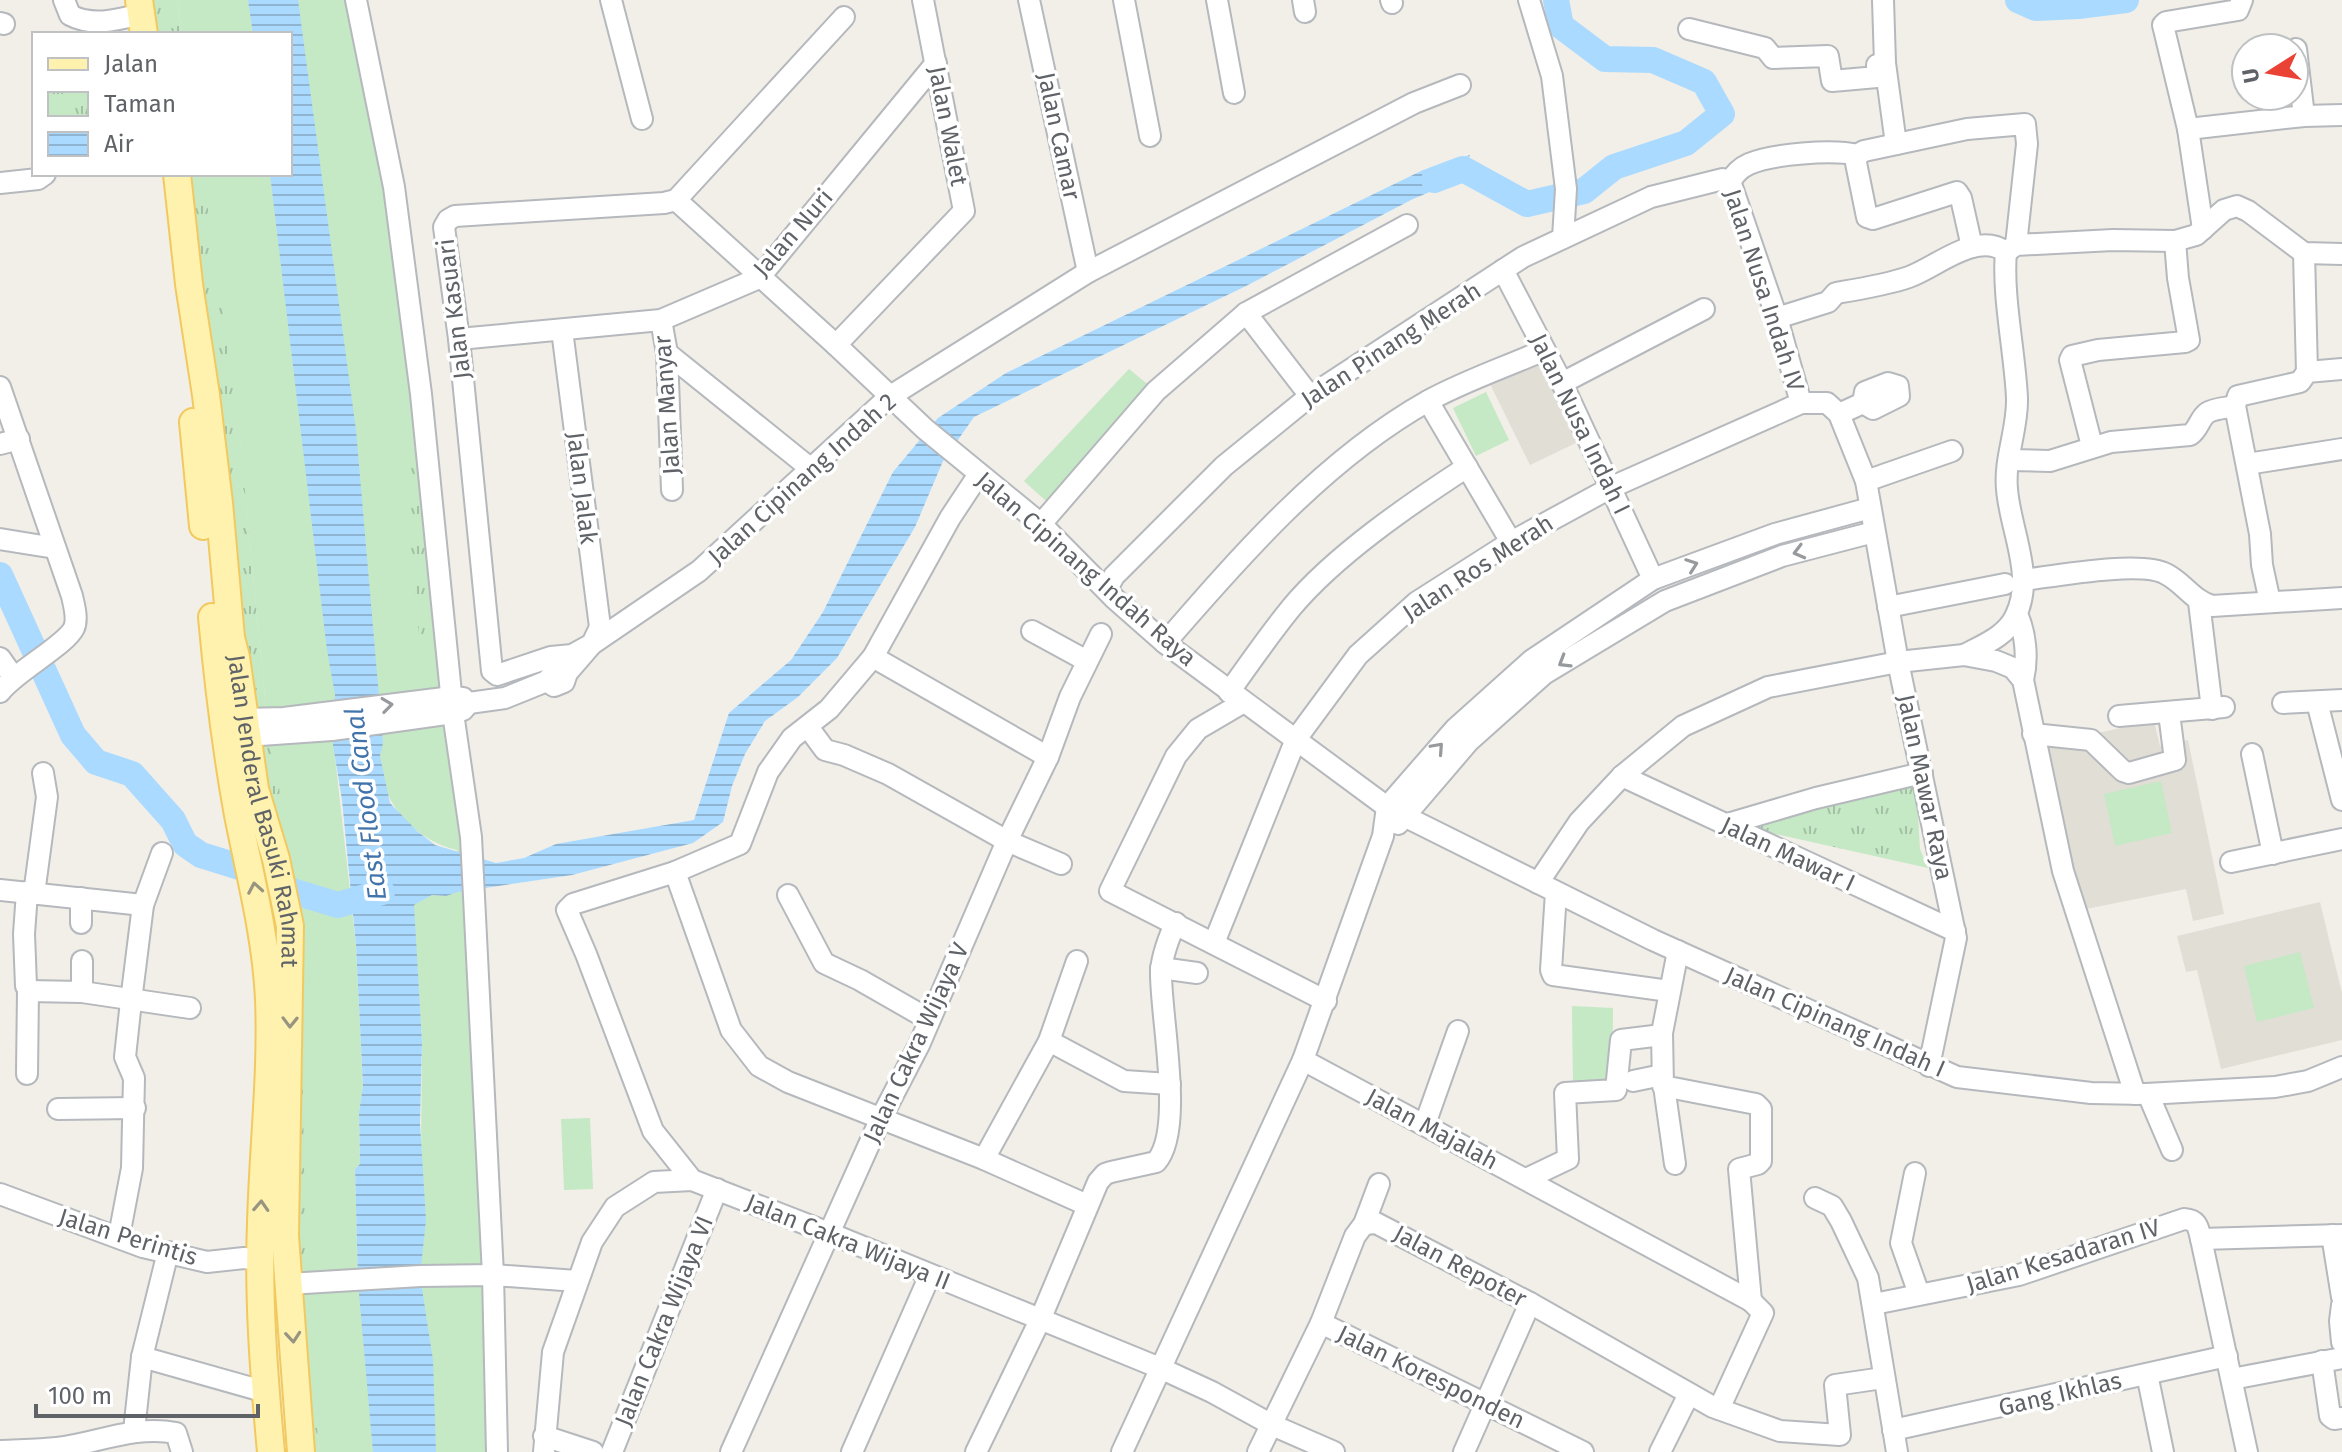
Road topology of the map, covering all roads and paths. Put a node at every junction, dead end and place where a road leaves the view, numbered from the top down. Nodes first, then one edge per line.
1 (64, 0) edge
2 (356, 0) edge
3 (611, 0) edge
4 (923, 0) edge
5 (1029, 0) edge
6 (1124, 0) edge
7 (1217, 0) edge
8 (1529, 0) edge
9 (1883, 0) edge
10 (2242, 0) edge
11 (146, 16) edge
12 (844, 17) dead end
13 (1689, 29) dead end
14 (936, 63) junction
15 (1885, 63) junction
16 (1460, 85) dead end
17 (1234, 93) dead end
18 (2304, 112) edge
19 (2342, 115) edge
20 (2304, 116) junction
21 (642, 119) dead end
22 (2188, 129) junction
23 (1150, 136) dead end
24 (1896, 144) junction
25 (1857, 155) junction
26 (42, 176) edge
27 (163, 176) edge
28 (177, 176) edge
29 (1728, 180) junction
30 (0, 183) edge
31 (676, 200) junction
32 (1407, 225) dead end
33 (2203, 229) junction
34 (1563, 238) junction
35 (2175, 241) junction
36 (1972, 247) junction
37 (2011, 248) junction
38 (2304, 253) junction
39 (2342, 254) edge
40 (1503, 270) junction
41 (1088, 272) junction
42 (759, 278) junction
43 (1704, 309) dead end
44 (1246, 313) junction
45 (1777, 318) junction
46 (661, 320) junction
47 (562, 330) junction
48 (459, 339) junction
49 (836, 345) junction
50 (1544, 350) junction
51 (667, 353) junction
52 (2342, 369) edge
53 (2307, 372) junction
54 (1562, 383) junction
55 (0, 387) edge
56 (1310, 396) junction
57 (889, 397) junction
58 (1428, 401) junction
59 (2238, 401) junction
60 (1801, 403) junction
61 (1863, 403) dead end
62 (1839, 414) junction
63 (10, 441) edge
64 (2092, 446) junction
65 (2342, 449) edge
66 (1952, 451) dead end
67 (2009, 460) junction
68 (2247, 464) junction
69 (1467, 467) junction
70 (810, 468) junction
71 (979, 474) junction
72 (1866, 481) junction
73 (1612, 487) junction
74 (672, 490) dead end
75 (1870, 508) junction
76 (1041, 524) junction
77 (1874, 532) junction
78 (0, 539) edge
79 (1511, 542) junction
80 (55, 548) junction
81 (1653, 579) junction
82 (2015, 582) junction
83 (1107, 589) junction
84 (2342, 598) edge
85 (2199, 602) junction
86 (2270, 602) junction
87 (1888, 607) junction
88 (2017, 614) junction
89 (1032, 631) dead end
90 (1101, 634) dead end
91 (1165, 643) junction
92 (592, 644) junction
93 (1964, 655) junction
94 (873, 657) junction
95 (0, 658) edge
96 (1087, 661) junction
97 (1898, 662) junction
98 (2023, 680) junction
99 (11, 681) edge
100 (1237, 697) junction
101 (2342, 700) edge
102 (2317, 702) junction
103 (2283, 703) dead end
104 (449, 705) junction
105 (2169, 713) junction
106 (2119, 716) dead end
107 (245, 727) junction
108 (808, 727) junction
109 (2033, 734) junction
110 (1296, 739) junction
111 (2252, 754) dead end
112 (1048, 757) junction
113 (43, 773) dead end
114 (1922, 773) junction
115 (1622, 776) junction
116 (2342, 800) edge
117 (1387, 807) junction
118 (1406, 817) junction
119 (251, 818) junction
120 (1724, 825) junction
121 (1383, 836) junction
122 (2342, 839) edge
123 (1007, 841) junction
124 (162, 853) dead end
125 (2273, 854) junction
126 (2231, 862) dead end
127 (1061, 864) dead end
128 (675, 872) junction
129 (1547, 888) junction
130 (0, 890) edge
131 (30, 893) junction
132 (788, 895) dead end
133 (81, 898) junction
134 (143, 905) junction
135 (81, 923) dead end
136 (1176, 923) junction
137 (1955, 931) junction
138 (1214, 943) junction
139 (1678, 951) junction
140 (82, 961) dead end
141 (1077, 961) dead end
142 (1161, 968) junction
143 (1197, 973) dead end
144 (26, 986) dead end
145 (1669, 991) junction
146 (82, 992) junction
147 (131, 1001) junction
148 (1326, 1001) junction
149 (190, 1008) dead end
150 (928, 1019) junction
151 (1458, 1031) dead end
152 (1662, 1035) junction
153 (1049, 1041) junction
154 (1303, 1060) junction
155 (1929, 1066) junction
156 (2342, 1067) edge
157 (27, 1074) dead end
158 (1663, 1080) junction
159 (1633, 1081) dead end
160 (1170, 1084) junction
161 (2142, 1094) junction
162 (135, 1108) junction
163 (58, 1109) dead end
164 (880, 1120) junction
165 (1425, 1124) junction
166 (2172, 1150) dead end
167 (984, 1159) junction
168 (1675, 1164) dead end
169 (1915, 1173) dead end
170 (1526, 1179) junction
171 (692, 1180) junction
172 (1379, 1184) dead end
173 (717, 1189) junction
174 (0, 1194) edge
175 (1815, 1198) dead end
176 (1087, 1205) junction
177 (2195, 1221) junction
178 (1364, 1224) junction
179 (829, 1233) junction
180 (2337, 1235) edge
181 (119, 1236) junction
182 (168, 1252) junction
183 (260, 1260) junction
184 (483, 1275) junction
185 (930, 1275) junction
186 (577, 1281) junction
187 (288, 1284) junction
188 (1919, 1294) junction
189 (2342, 1297) edge
190 (1751, 1301) junction
191 (1530, 1303) junction
192 (1874, 1304) junction
193 (2342, 1305) edge
194 (1040, 1320) junction
195 (1321, 1323) junction
196 (2342, 1342) edge
197 (2227, 1356) junction
198 (142, 1357) junction
199 (2332, 1359) edge
200 (1160, 1368) junction
201 (2147, 1374) junction
202 (1883, 1378) junction
203 (2232, 1379) junction
204 (266, 1392) junction
205 (1689, 1394) junction
206 (1484, 1405) junction
207 (1719, 1409) junction
208 (2342, 1418) edge
209 (1272, 1425) junction
210 (1893, 1430) junction
211 (134, 1431) junction
212 (544, 1444) edge
213 (92, 1447) edge
214 (0, 1451) edge
215 (182, 1452) edge
216 (271, 1452) edge
217 (301, 1452) edge
218 (497, 1452) edge
219 (593, 1452) edge
220 (612, 1452) edge
221 (731, 1452) edge
222 (852, 1452) edge
223 (976, 1452) edge
224 (1122, 1452) edge
225 (1258, 1452) edge
226 (1334, 1452) edge
227 (1464, 1452) edge
228 (1583, 1452) edge
229 (1660, 1452) edge
230 (1897, 1452) edge
231 (2163, 1452) edge
232 (2247, 1452) edge

1 - 11 street
2 - 104 street
3 - 21 street
4 - 14 street, Jalan Walet
5 - 41 street, Jalan Camar
6 - 23 street
7 - 17 street
8 - 34 street
9 - 15 street
10 - 22 street
12 - 31 street
13 - 15 street
14 - 42 street, Jalan Nuri
14 - 49 street, Jalan Walet
15 - 24 street
16 - 41 street, Jalan Cipinang Indah 2
18 - 20 street
19 - 20 street
20 - 22 street
22 - 33 street
24 - 25 street
24 - 37 street
25 - 29 street
25 - 36 street
26 - 30 street
27 - 119 main road, Jalan Jenderal Basuki Rahmat
28 - 107 main road, Jalan Jenderal Basuki Rahmat
29 - 34 street, Jalan Pinang Merah
29 - 45 street, Jalan Nusa Indah IV
31 - 42 street, Jalan Cipinang Indah Raya
31 - 48 street, Jalan Kasuari
32 - 44 street
33 - 35 street
33 - 38 street
34 - 40 street, Jalan Pinang Merah
35 - 37 street
35 - 64 street
36 - 37 street
36 - 45 street
37 - 67 street
38 - 39 street
38 - 53 street
40 - 50 street, Jalan Nusa Indah I
40 - 56 street, Jalan Pinang Merah
41 - 57 street, Jalan Cipinang Indah 2
42 - 46 street, Jalan Nuri
42 - 49 street, Jalan Cipinang Indah Raya
43 - 54 street
44 - 56 street
44 - 76 street
45 - 60 street, Jalan Nusa Indah IV
46 - 47 street, Jalan Nuri
46 - 51 street, Jalan Manyar
47 - 48 street, Jalan Nuri
47 - 92 street, Jalan Jalak
48 - 92 street, Jalan Kasuari
49 - 57 street, Jalan Cipinang Indah Raya
50 - 54 street, Jalan Nusa Indah I
50 - 58 street
51 - 70 street
51 - 74 street, Jalan Manyar
52 - 53 street
53 - 59 street
54 - 73 street, Jalan Nusa Indah I
55 - 63 street
56 - 83 street, Jalan Pinang Merah
57 - 70 street, Jalan Cipinang Indah 2
57 - 71 street, Jalan Cipinang Indah Raya
58 - 69 street
58 - 91 street
59 - 64 street
59 - 68 street
60 - 62 street, Jalan Nusa Indah IV
60 - 73 street, Jalan Ros Merah
61 - 62 street
62 - 72 street
63 - 80 street
64 - 67 street
65 - 68 street
66 - 72 street
67 - 82 street
68 - 86 street
69 - 79 street
69 - 100 street
70 - 92 street, Jalan Cipinang Indah 2
71 - 76 street, Jalan Cipinang Indah Raya
71 - 94 street
72 - 75 street
73 - 79 street, Jalan Ros Merah
73 - 81 street, Jalan Nusa Indah I
75 - 77 street, Jalan Mawar Raya
81 -> 75 street
76 - 83 street, Jalan Cipinang Indah Raya
77 - 87 street, Jalan Mawar Raya
77 -> 118 street
78 - 80 street
79 - 110 street, Jalan Ros Merah
80 - 99 street
117 -> 81 street
82 - 85 street
82 - 87 street
82 - 88 street
83 - 91 street, Jalan Cipinang Indah Raya
84 - 86 street
85 - 86 street
85 - 105 street
87 - 97 street, Jalan Mawar Raya
88 - 93 street
88 - 98 street
89 - 96 street
90 - 96 street, Jalan Cakra Wijaya V
91 - 100 street, Jalan Cipinang Indah Raya
92 - 104 street, Jalan Cipinang Indah 2
93 - 97 street
93 - 98 street
94 - 108 street
94 - 112 street
95 - 99 street
96 - 112 street, Jalan Cakra Wijaya V
97 - 114 street, Jalan Mawar Raya
97 - 115 street
98 - 109 street
100 - 110 street, Jalan Cipinang Indah Raya
100 - 136 street
101 - 102 street
102 - 103 street
102 - 116 street
104 - 107 street, Jalan Cipinang Indah 2
104 - 184 street
105 - 106 street
105 - 109 street
107 - 119 main road, Jalan Jenderal Basuki Rahmat
108 - 123 street
108 - 128 street
109 - 161 street
110 - 117 street, Jalan Cipinang Indah Raya
110 - 138 street, Jalan Ros Merah
111 - 125 street
112 - 123 street, Jalan Cakra Wijaya V
113 - 131 street
114 - 120 street
114 - 137 street, Jalan Mawar Raya
115 - 120 street, Jalan Mawar I
115 - 129 street
117 - 118 street, Jalan Cipinang Indah Raya
117 - 121 street
118 - 121 street
118 - 129 street, Jalan Cipinang Indah I
183 -> 119 main road, Jalan Jenderal Basuki Rahmat
119 -> 187 main road, Jalan Jenderal Basuki Rahmat
120 - 137 street, Jalan Mawar I
121 - 148 street
122 - 125 street
123 - 127 street
123 - 150 street, Jalan Cakra Wijaya V
124 - 134 street
125 - 126 street
128 - 164 street
128 - 171 street
129 - 139 street, Jalan Cipinang Indah I
129 - 145 street
130 - 131 street
131 - 133 street
131 - 144 street
132 - 150 street
133 - 134 street
133 - 135 street
134 - 147 street
136 - 138 street
136 - 142 street
137 - 155 street, Jalan Mawar Raya
138 - 148 street
139 - 145 street
139 - 155 street, Jalan Cipinang Indah I
140 - 146 street
141 - 153 street
142 - 143 street
142 - 160 street
145 - 152 street
146 - 147 street
146 - 157 street
147 - 149 street
147 - 162 street
148 - 154 street
150 - 164 street, Jalan Cakra Wijaya V
151 - 165 street
152 - 158 street
152 - 170 street
153 - 160 street
153 - 167 street
154 - 165 street, Jalan Majalah
154 - 200 street
155 - 161 street, Jalan Cipinang Indah I
156 - 161 street, Jalan Cipinang Indah I
158 - 159 street
158 - 168 street
158 - 190 street
160 - 176 street
161 - 166 street
162 - 163 street
162 - 181 street
164 - 167 street
164 - 179 street, Jalan Cakra Wijaya V
165 - 170 street, Jalan Majalah
167 - 176 street
169 - 188 street
170 - 190 street, Jalan Majalah
171 - 173 street, Jalan Cakra Wijaya II
171 - 186 street, Jalan Cakra Wijaya II
172 - 178 street
173 - 179 street, Jalan Cakra Wijaya II
173 - 220 street, Jalan Cakra Wijaya VI
174 - 181 street, Jalan Perintis
175 - 192 street
176 - 194 street
177 - 180 street, Jalan Kesadaran IV
177 - 188 street, Jalan Kesadaran IV
177 - 197 street
178 - 191 street, Jalan Repoter
178 - 195 street, Jalan Repoter
179 - 185 street, Jalan Cakra Wijaya II
179 - 221 street, Jalan Cakra Wijaya V
180 - 189 street
181 - 182 street, Jalan Perintis
182 - 183 street, Jalan Perintis
182 - 198 street
183 - 204 main road, Jalan Jenderal Basuki Rahmat
184 - 186 street
184 - 187 street
184 - 218 street
185 - 194 street, Jalan Cakra Wijaya II
185 - 222 street
186 - 212 street, Jalan Cakra Wijaya II
187 -> 217 main road, Jalan Jenderal Basuki Rahmat
188 - 192 street, Jalan Kesadaran IV
190 - 207 street
191 - 205 street, Jalan Repoter
191 - 206 street
192 - 202 street
193 - 196 street
194 - 200 street, Jalan Cakra Wijaya II
194 - 223 street
195 - 206 street, Jalan Koresponden
195 - 209 street, Jalan Repoter
197 - 201 street, Gang Ikhlas
197 - 203 street
198 - 204 street
198 - 211 street
199 - 203 street
199 - 208 street
200 - 209 street, Jalan Cakra Wijaya II
200 - 224 street
201 - 210 street, Gang Ikhlas
201 - 231 street
202 - 207 street, Jalan Repoter
202 - 210 street
203 - 232 street
204 - 216 main road, Jalan Jenderal Basuki Rahmat
205 - 207 street, Jalan Repoter
205 - 229 street
206 - 227 street
206 - 228 street, Jalan Koresponden
209 - 225 street, Jalan Repoter
209 - 226 street, Jalan Cakra Wijaya II
210 - 230 street
211 - 213 street
211 - 215 street
212 - 219 street
213 - 214 street

